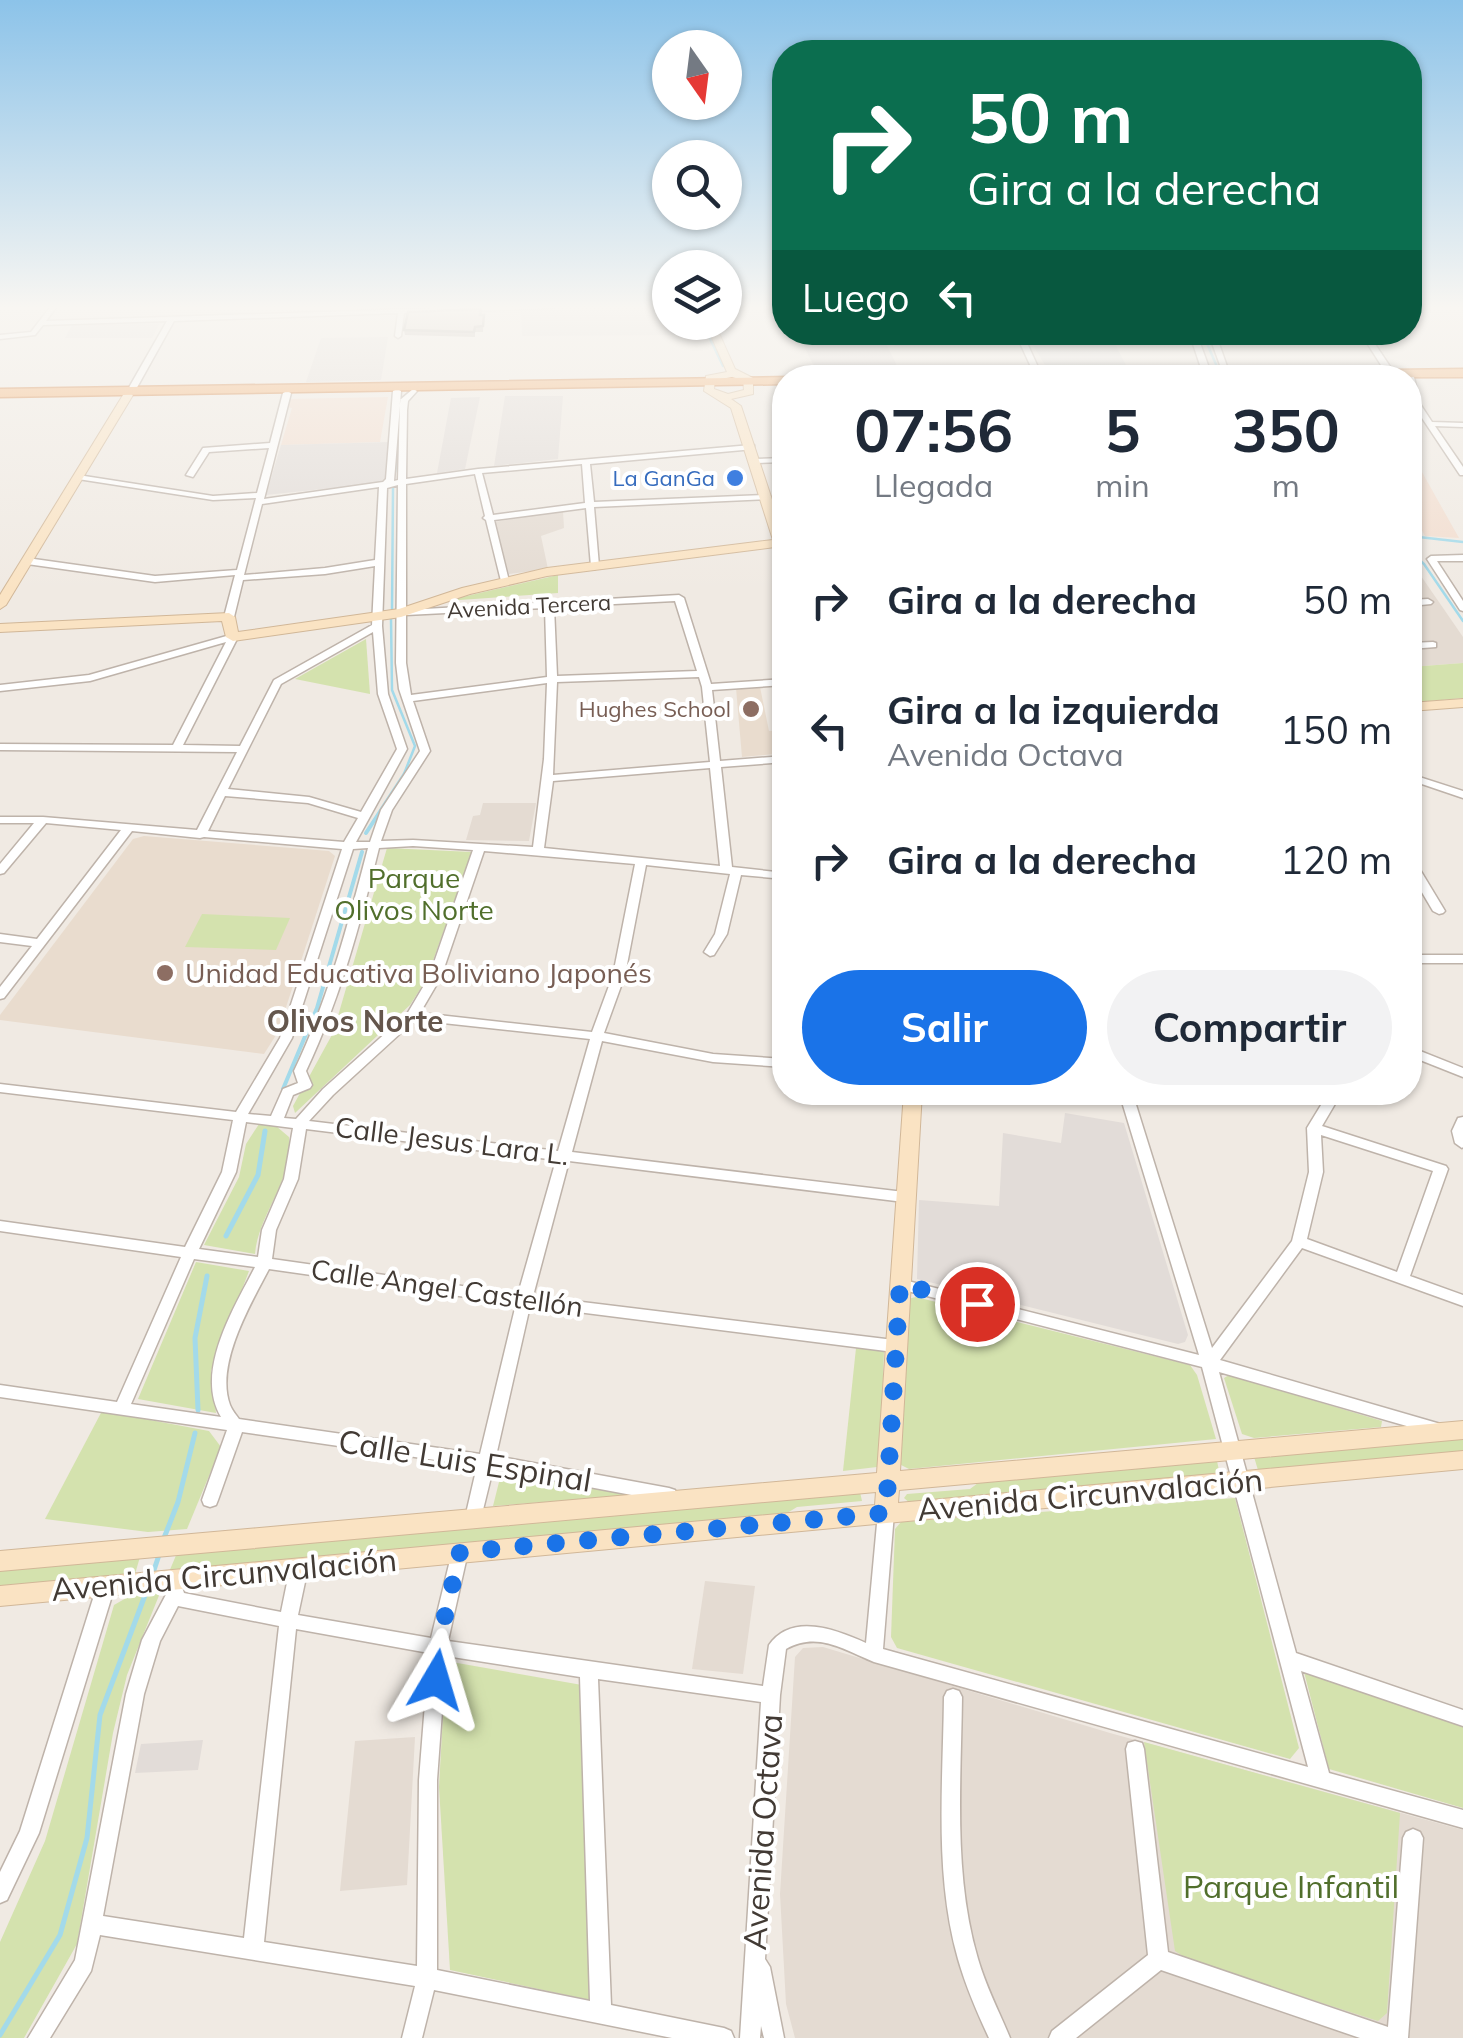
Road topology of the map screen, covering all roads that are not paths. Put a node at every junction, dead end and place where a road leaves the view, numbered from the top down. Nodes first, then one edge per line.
1 (125, 401) edge
2 (285, 401) edge
3 (395, 401) edge
4 (404, 401) edge
5 (734, 401) edge
6 (734, 401) edge
7 (736, 406) junction
8 (1422, 413) edge
9 (1429, 424) junction
10 (1463, 425) edge
11 (274, 446) junction
12 (750, 447) junction
13 (586, 460) junction
14 (772, 460) edge
15 (756, 461) junction
16 (478, 471) junction
17 (1463, 473) edge
18 (190, 476) dead end
19 (78, 477) junction
20 (402, 480) junction
21 (383, 486) junction
22 (767, 497) junction
23 (258, 499) junction
24 (590, 505) junction
25 (772, 512) edge
26 (488, 518) junction
27 (772, 544) edge
28 (1463, 558) edge
29 (27, 560) junction
30 (381, 562) junction
31 (595, 566) junction
32 (240, 575) junction
33 (504, 581) junction
34 (1422, 602) edge
35 (1428, 602) dead end
36 (0, 604) edge
37 (548, 604) junction
38 (1463, 608) edge
39 (401, 614) junction
40 (378, 621) junction
41 (230, 626) junction
42 (0, 631) edge
43 (1422, 645) edge
44 (1433, 645) dead end
45 (704, 674) junction
46 (555, 679) junction
47 (772, 683) edge
48 (707, 687) junction
49 (0, 688) edge
50 (407, 699) junction
51 (1463, 703) edge
52 (1422, 706) edge
53 (0, 746) edge
54 (177, 748) junction
55 (244, 749) junction
56 (772, 760) edge
57 (715, 764) junction
58 (550, 778) junction
59 (1422, 781) edge
60 (221, 792) junction
61 (1463, 795) edge
62 (363, 816) junction
63 (0, 820) edge
64 (43, 820) junction
65 (127, 830) junction
66 (200, 835) junction
67 (376, 844) junction
68 (348, 846) junction
69 (479, 848) junction
70 (538, 852) junction
71 (641, 861) junction
72 (731, 870) junction
73 (0, 871) edge
74 (772, 875) edge
75 (1422, 889) edge
76 (1439, 910) dead end
77 (0, 938) edge
78 (40, 943) junction
79 (710, 952) dead end
80 (1463, 958) edge
81 (1422, 959) edge
82 (0, 995) edge
83 (412, 1016) junction
84 (596, 1036) junction
85 (1422, 1056) edge
86 (772, 1062) edge
87 (1463, 1072) edge
88 (0, 1088) edge
89 (912, 1105) edge
90 (1128, 1105) edge
91 (1328, 1105) edge
92 (241, 1115) junction
93 (277, 1119) junction
94 (1463, 1121) edge
95 (301, 1122) junction
96 (1314, 1128) junction
97 (1462, 1143) edge
98 (565, 1156) junction
99 (904, 1197) junction
100 (0, 1226) edge
101 (1299, 1242) junction
102 (190, 1252) junction
103 (264, 1264) junction
104 (1402, 1277) junction
105 (900, 1284) junction
106 (524, 1300) junction
107 (1463, 1301) edge
108 (894, 1346) junction
109 (1209, 1363) junction
110 (0, 1391) edge
111 (122, 1407) junction
112 (236, 1428) junction
113 (1454, 1431) edge
114 (1230, 1450) junction
115 (1463, 1460) edge
116 (487, 1461) junction
117 (1239, 1482) junction
118 (887, 1483) junction
119 (210, 1500) dead end
120 (694, 1500) junction
121 (886, 1513) junction
122 (473, 1518) junction
123 (460, 1552) junction
124 (0, 1562) edge
125 (299, 1568) junction
126 (106, 1586) junction
127 (173, 1586) junction
128 (0, 1596) edge
129 (288, 1622) junction
130 (438, 1646) junction
131 (874, 1654) junction
132 (1290, 1659) junction
133 (590, 1672) junction
134 (771, 1694) junction
135 (953, 1697) dead end
136 (1463, 1718) edge
137 (1135, 1749) dead end
138 (1321, 1780) junction
139 (1463, 1819) edge
140 (1414, 1838) dead end
141 (0, 1893) edge
142 (94, 1924) junction
143 (756, 1940) junction
144 (253, 1950) junction
145 (1159, 1959) junction
146 (426, 1978) junction
147 (600, 2011) junction
148 (38, 2038) edge
149 (412, 2038) edge
150 (724, 2038) edge
151 (750, 2038) edge
152 (774, 2038) edge
153 (1000, 2038) edge
154 (1060, 2038) edge
155 (1394, 2038) edge

1 - 19 main road
2 - 11 street
3 - 21 street
4 - 20 street
5 - 7 main road
6 - 7 main road
7 - 12 main road
8 - 9 street
9 - 10 street
9 - 17 street
11 - 18 street
11 - 23 street
12 - 13 street
12 - 15 main road
13 - 16 street
13 - 24 street
14 - 15 street
15 - 22 main road
16 - 20 street
16 - 26 street
19 - 23 street
19 - 29 main road
20 - 21 street
20 - 39 street
21 - 23 street
21 - 30 street
22 - 24 street
22 - 25 main road
23 - 32 street
24 - 26 street
24 - 31 street
26 - 33 street
27 - 31 main road
28 - 38 street
29 - 32 street
29 - 36 main road
30 - 32 street
30 - 40 street
31 - 33 main road
32 - 41 street
33 - 39 main road
34 - 35 street
37 - 39 street, Avenida Tercera
37 - 45 street, Avenida Tercera
37 - 46 street
39 - 40 main road, Avenida Tercera
39 - 50 street
40 - 41 main road, Avenida Tercera
40 - 55 street
40 - 62 street
41 - 42 main road
41 - 49 street
41 - 54 street
43 - 44 street
45 - 46 street
45 - 48 street
46 - 50 street
46 - 58 street
47 - 48 street
48 - 57 street
50 - 67 street
51 - 52 main road
53 - 54 street
54 - 55 street
55 - 60 street
56 - 57 street
57 - 58 street
57 - 72 street
58 - 70 street
59 - 61 street
60 - 62 street
60 - 66 street
62 - 68 street
63 - 64 street
64 - 65 street
64 - 73 street
65 - 66 street
65 - 78 street
66 - 68 street
67 - 68 street
67 - 69 street
67 - 93 street
68 - 92 street
69 - 70 street
69 - 83 street
70 - 71 street
71 - 72 street
71 - 84 street
72 - 74 street
72 - 79 street
75 - 76 street
77 - 78 street
78 - 82 street
80 - 81 street
83 - 84 street
83 - 95 street
84 - 86 street
84 - 98 street
85 - 87 street
88 - 92 street, Calle Jesus Lara L.
89 - 99 main road
90 - 109 street
91 - 96 street
92 - 93 street, Calle Jesus Lara L.
92 - 102 street
93 - 95 street, Calle Jesus Lara L.
94 - 97 street
95 - 98 street, Calle Jesus Lara L.
95 - 103 street
96 - 101 street
96 - 104 street
98 - 99 street, Calle Jesus Lara L.
98 - 106 street
99 - 105 main road
100 - 102 street, Calle Angel Castellón
101 - 104 street
101 - 109 street
102 - 103 street, Calle Angel Castellón
102 - 111 street
103 - 106 street, Calle Angel Castellón
103 - 112 street
104 - 107 street
105 - 108 main road
105 - 109 street
106 - 108 street, Calle Angel Castellón
106 - 116 street
108 - 118 main road
109 - 113 street
109 - 114 street
110 - 111 street, Calle Luis Espinal
111 - 112 street, Calle Luis Espinal
112 - 116 street, Calle Luis Espinal
112 - 119 street
113 - 114 main road, Avenida Circunvalación
114 - 117 street
114 - 118 main road, Avenida Circunvalación
115 - 117 main road, Avenida Circunvalación
116 - 120 street, Calle Luis Espinal
116 - 122 street
117 - 121 main road, Avenida Circunvalación
117 - 132 street
118 - 120 main road, Avenida Circunvalación
118 - 121 main road
120 - 122 main road, Avenida Circunvalación
121 - 123 main road, Avenida Circunvalación
121 - 131 street
122 - 124 main road, Avenida Circunvalación
123 - 125 main road, Avenida Circunvalación
123 - 130 street
125 - 127 main road, Avenida Circunvalación
125 - 129 street
126 - 127 main road, Avenida Circunvalación
126 - 128 main road, Avenida Circunvalación
126 - 141 street
127 - 129 street
127 - 142 street
129 - 130 street
129 - 144 street
130 - 133 street
130 - 146 street
131 - 134 street, Avenida Octava
131 - 138 street
132 - 136 street
132 - 138 street
133 - 134 street
133 - 147 street
134 - 143 street, Avenida Octava
135 - 153 street
137 - 145 street
138 - 139 street
140 - 155 street
142 - 144 street
142 - 148 street
143 - 151 street, Avenida Octava
143 - 152 street
144 - 146 street
145 - 154 street
145 - 155 street
146 - 147 street
146 - 149 street
147 - 150 street

